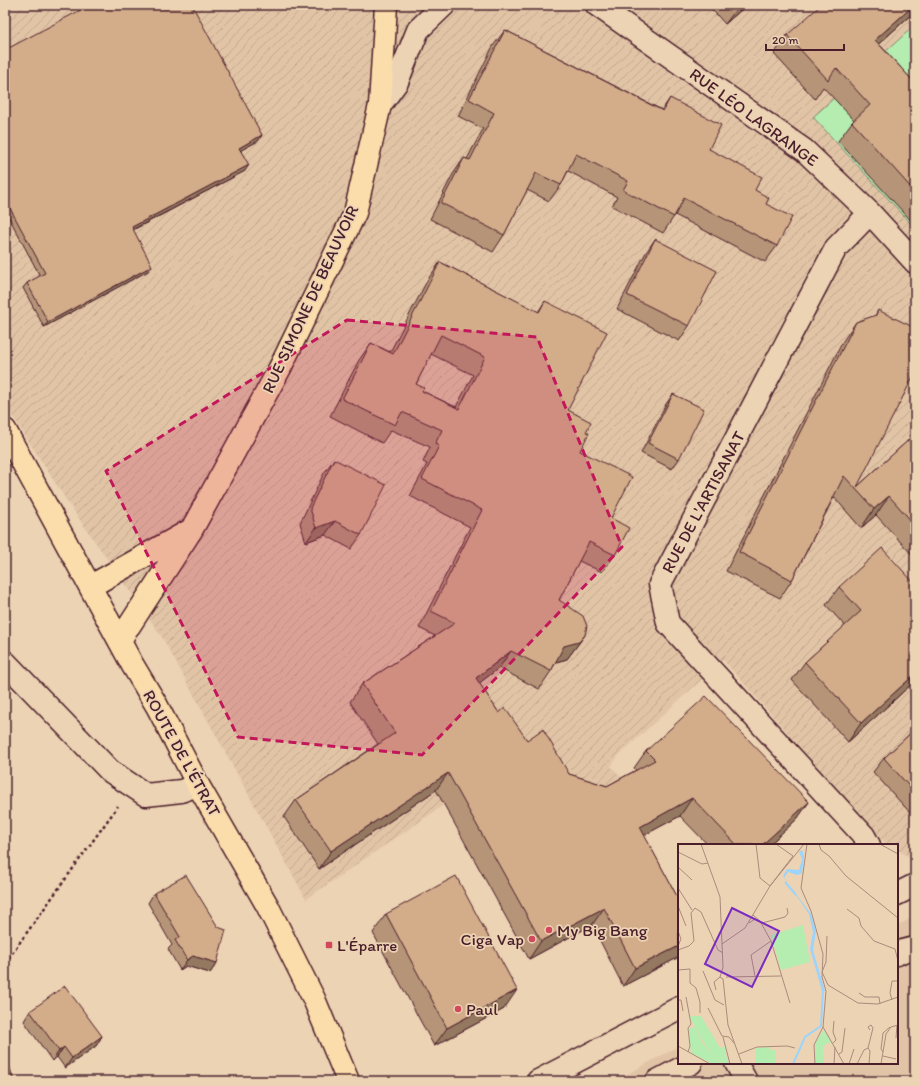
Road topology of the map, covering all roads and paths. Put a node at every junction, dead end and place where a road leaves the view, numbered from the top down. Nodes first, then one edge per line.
1 (386, 5) edge
2 (444, 5) edge
3 (597, 5) edge
4 (380, 105) junction
5 (870, 213) junction
6 (915, 262) edge
7 (5, 430) edge
8 (192, 529) junction
9 (91, 586) junction
10 (120, 640) junction
11 (5, 662) edge
12 (198, 785) junction
13 (133, 786) junction
14 (868, 844) edge
15 (915, 885) edge
16 (898, 894) edge
17 (915, 948) edge
18 (898, 954) edge
19 (5, 963) edge
20 (678, 1009) edge
21 (689, 1064) edge
22 (737, 1064) edge
23 (348, 1081) edge
24 (538, 1081) edge
25 (657, 1081) edge
26 (746, 1081) edge

1 - 4 main road, RUE SIMONE DE BEAUVOIR
2 - 4 street
3 - 5 street, RUE LÉO LAGRANGE
4 - 8 main road, RUE SIMONE DE BEAUVOIR
5 - 6 street, RUE LÉO LAGRANGE
5 - 14 street, RUE DE L'ARTISANAT
7 - 9 main road, ROUTE DE L'ÉTRAT
8 - 9 main road
8 - 10 main road, RUE SIMONE DE BEAUVOIR
9 - 10 main road, ROUTE DE L'ÉTRAT
10 - 12 main road, ROUTE DE L'ÉTRAT
11 - 13 street
12 - 13 street
12 - 23 main road, ROUTE DE L'ÉTRAT
13 - 19 path
15 - 16 street
17 - 18 street
20 - 24 street
21 - 25 street
22 - 26 street

